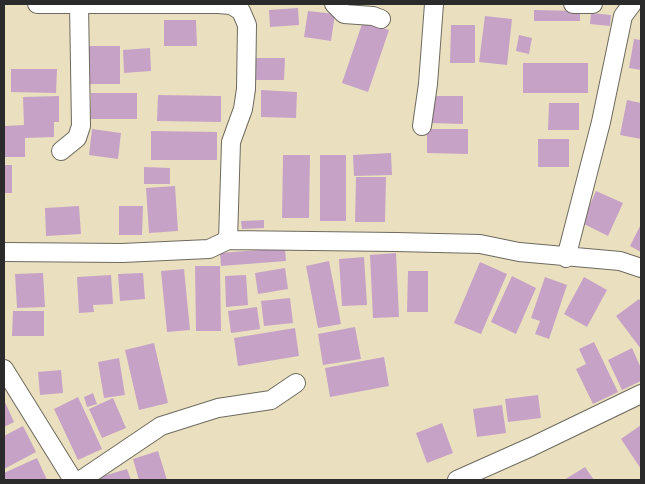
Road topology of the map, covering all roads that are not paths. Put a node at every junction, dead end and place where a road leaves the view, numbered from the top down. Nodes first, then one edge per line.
1 (37, 4) edge
2 (79, 4) edge
3 (200, 4) edge
4 (334, 4) edge
5 (434, 4) edge
6 (573, 4) edge
7 (593, 4) edge
8 (632, 4) edge
9 (245, 7) edge
10 (381, 19) dead end
11 (422, 126) dead end
12 (61, 151) dead end
13 (228, 240) junction
14 (4, 252) edge
15 (566, 258) junction
16 (641, 268) edge
17 (4, 369) edge
18 (296, 383) dead end
19 (641, 394) edge
20 (73, 480) edge
21 (82, 480) edge
22 (459, 480) edge

1 - 2 street
2 - 3 street
2 - 12 street
3 - 9 street
4 - 10 street
5 - 11 street
6 - 7 street
8 - 15 street
9 - 13 street
13 - 14 street
13 - 15 street
15 - 16 street
17 - 20 street
18 - 21 street
19 - 22 street

